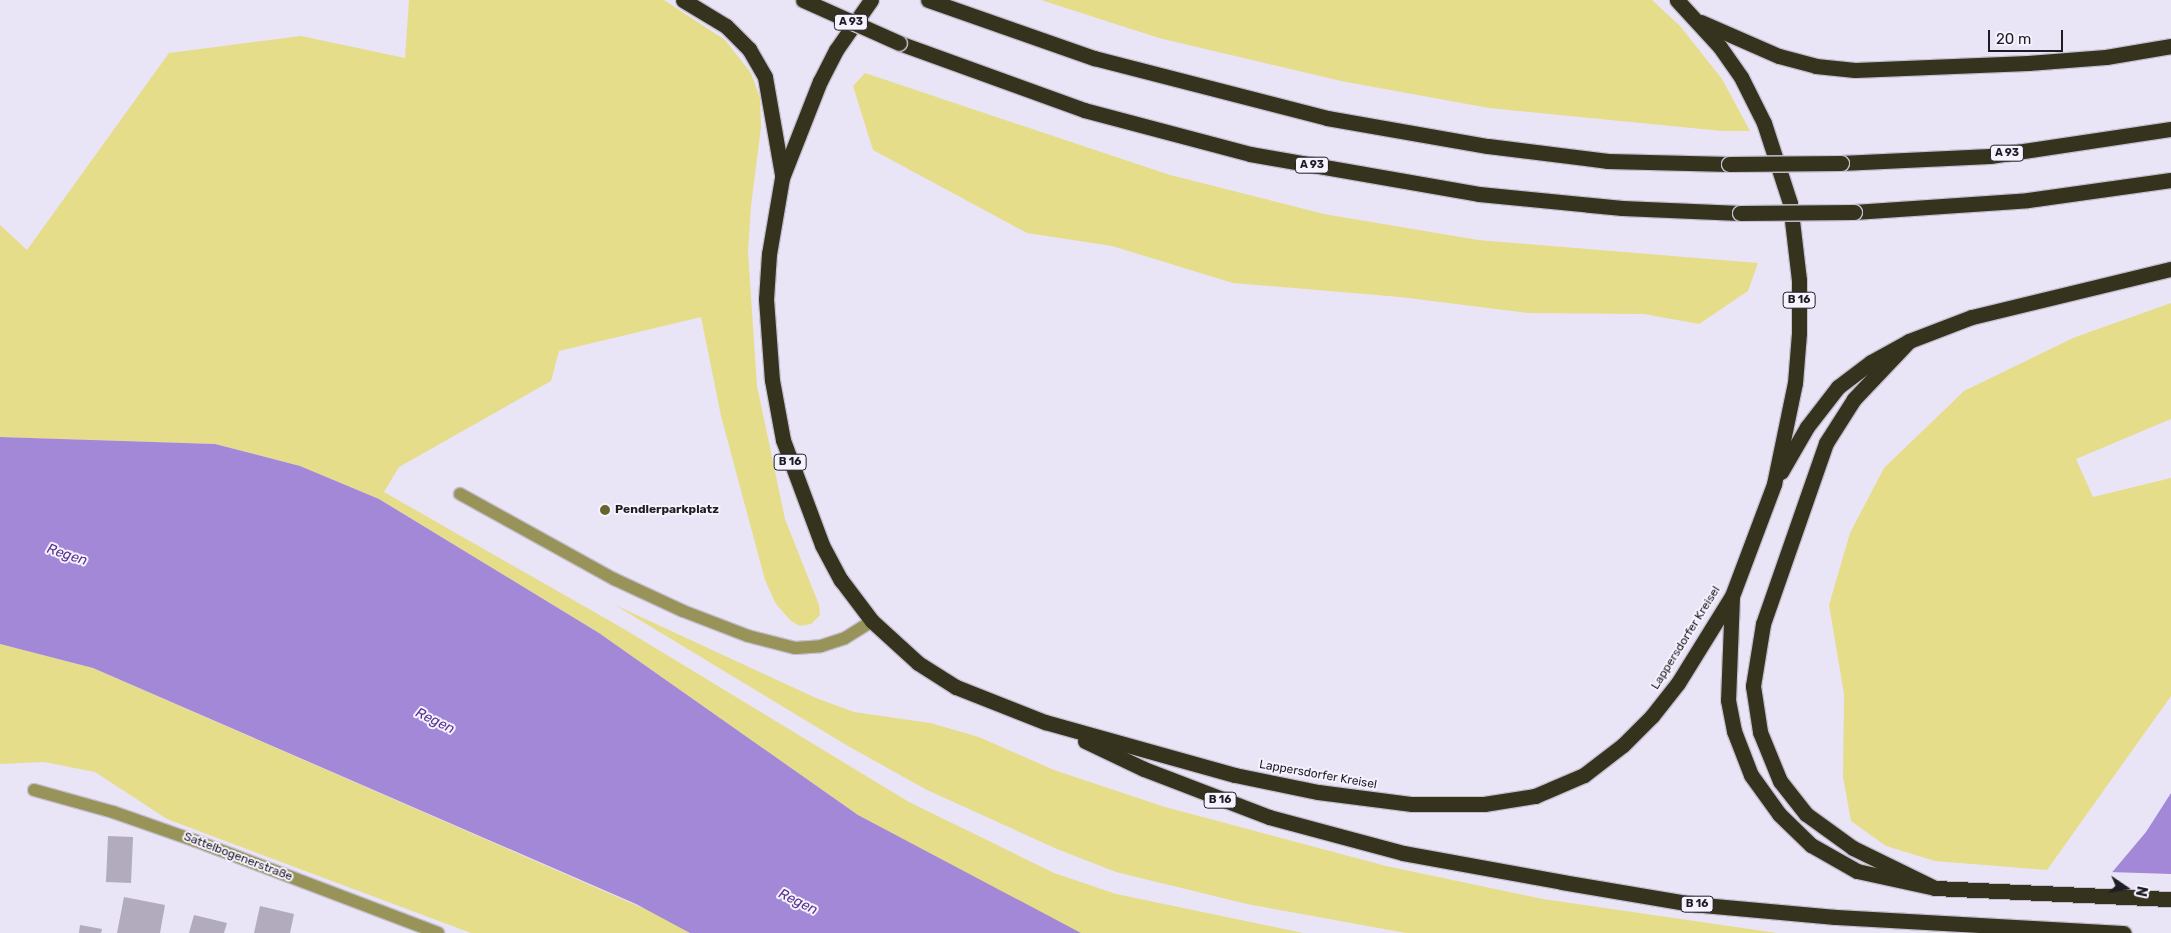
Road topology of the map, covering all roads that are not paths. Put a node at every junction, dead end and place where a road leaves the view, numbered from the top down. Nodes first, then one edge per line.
1 (683, 0) edge
2 (803, 0) edge
3 (871, 0) edge
4 (929, 0) edge
5 (1677, 0) edge
6 (1697, 20) junction
7 (2171, 46) edge
8 (2171, 129) edge
9 (782, 178) junction
10 (2171, 180) edge
11 (2171, 269) edge
12 (1909, 341) junction
13 (1774, 484) junction
14 (460, 494) dead end
15 (1732, 596) junction
16 (872, 621) junction
17 (1045, 722) junction
18 (34, 790) dead end
19 (1935, 888) junction
20 (2171, 900) edge
21 (438, 933) edge
22 (2124, 933) edge

1 - 9 highway
2 - 10 highway, A 93, bridge
3 - 9 highway, Lappersdorfer Kreisel / B 16
4 - 8 highway, A 93, bridge
5 - 6 highway, Lappersdorfer Kreisel / B 16
6 - 7 highway
6 - 13 highway, Lappersdorfer Kreisel / B 16
9 - 16 highway, Lappersdorfer Kreisel / B 16
11 - 12 highway
12 - 13 highway
12 - 19 highway
13 - 15 highway, Lappersdorfer Kreisel / B 16
14 - 16 street
15 - 17 highway, Lappersdorfer Kreisel / B 16
15 - 19 highway, B 16
16 - 17 highway, Lappersdorfer Kreisel / B 16
17 - 22 highway, B 16
18 - 21 street, Sattelbogenerstraße
19 - 20 highway, B 16

